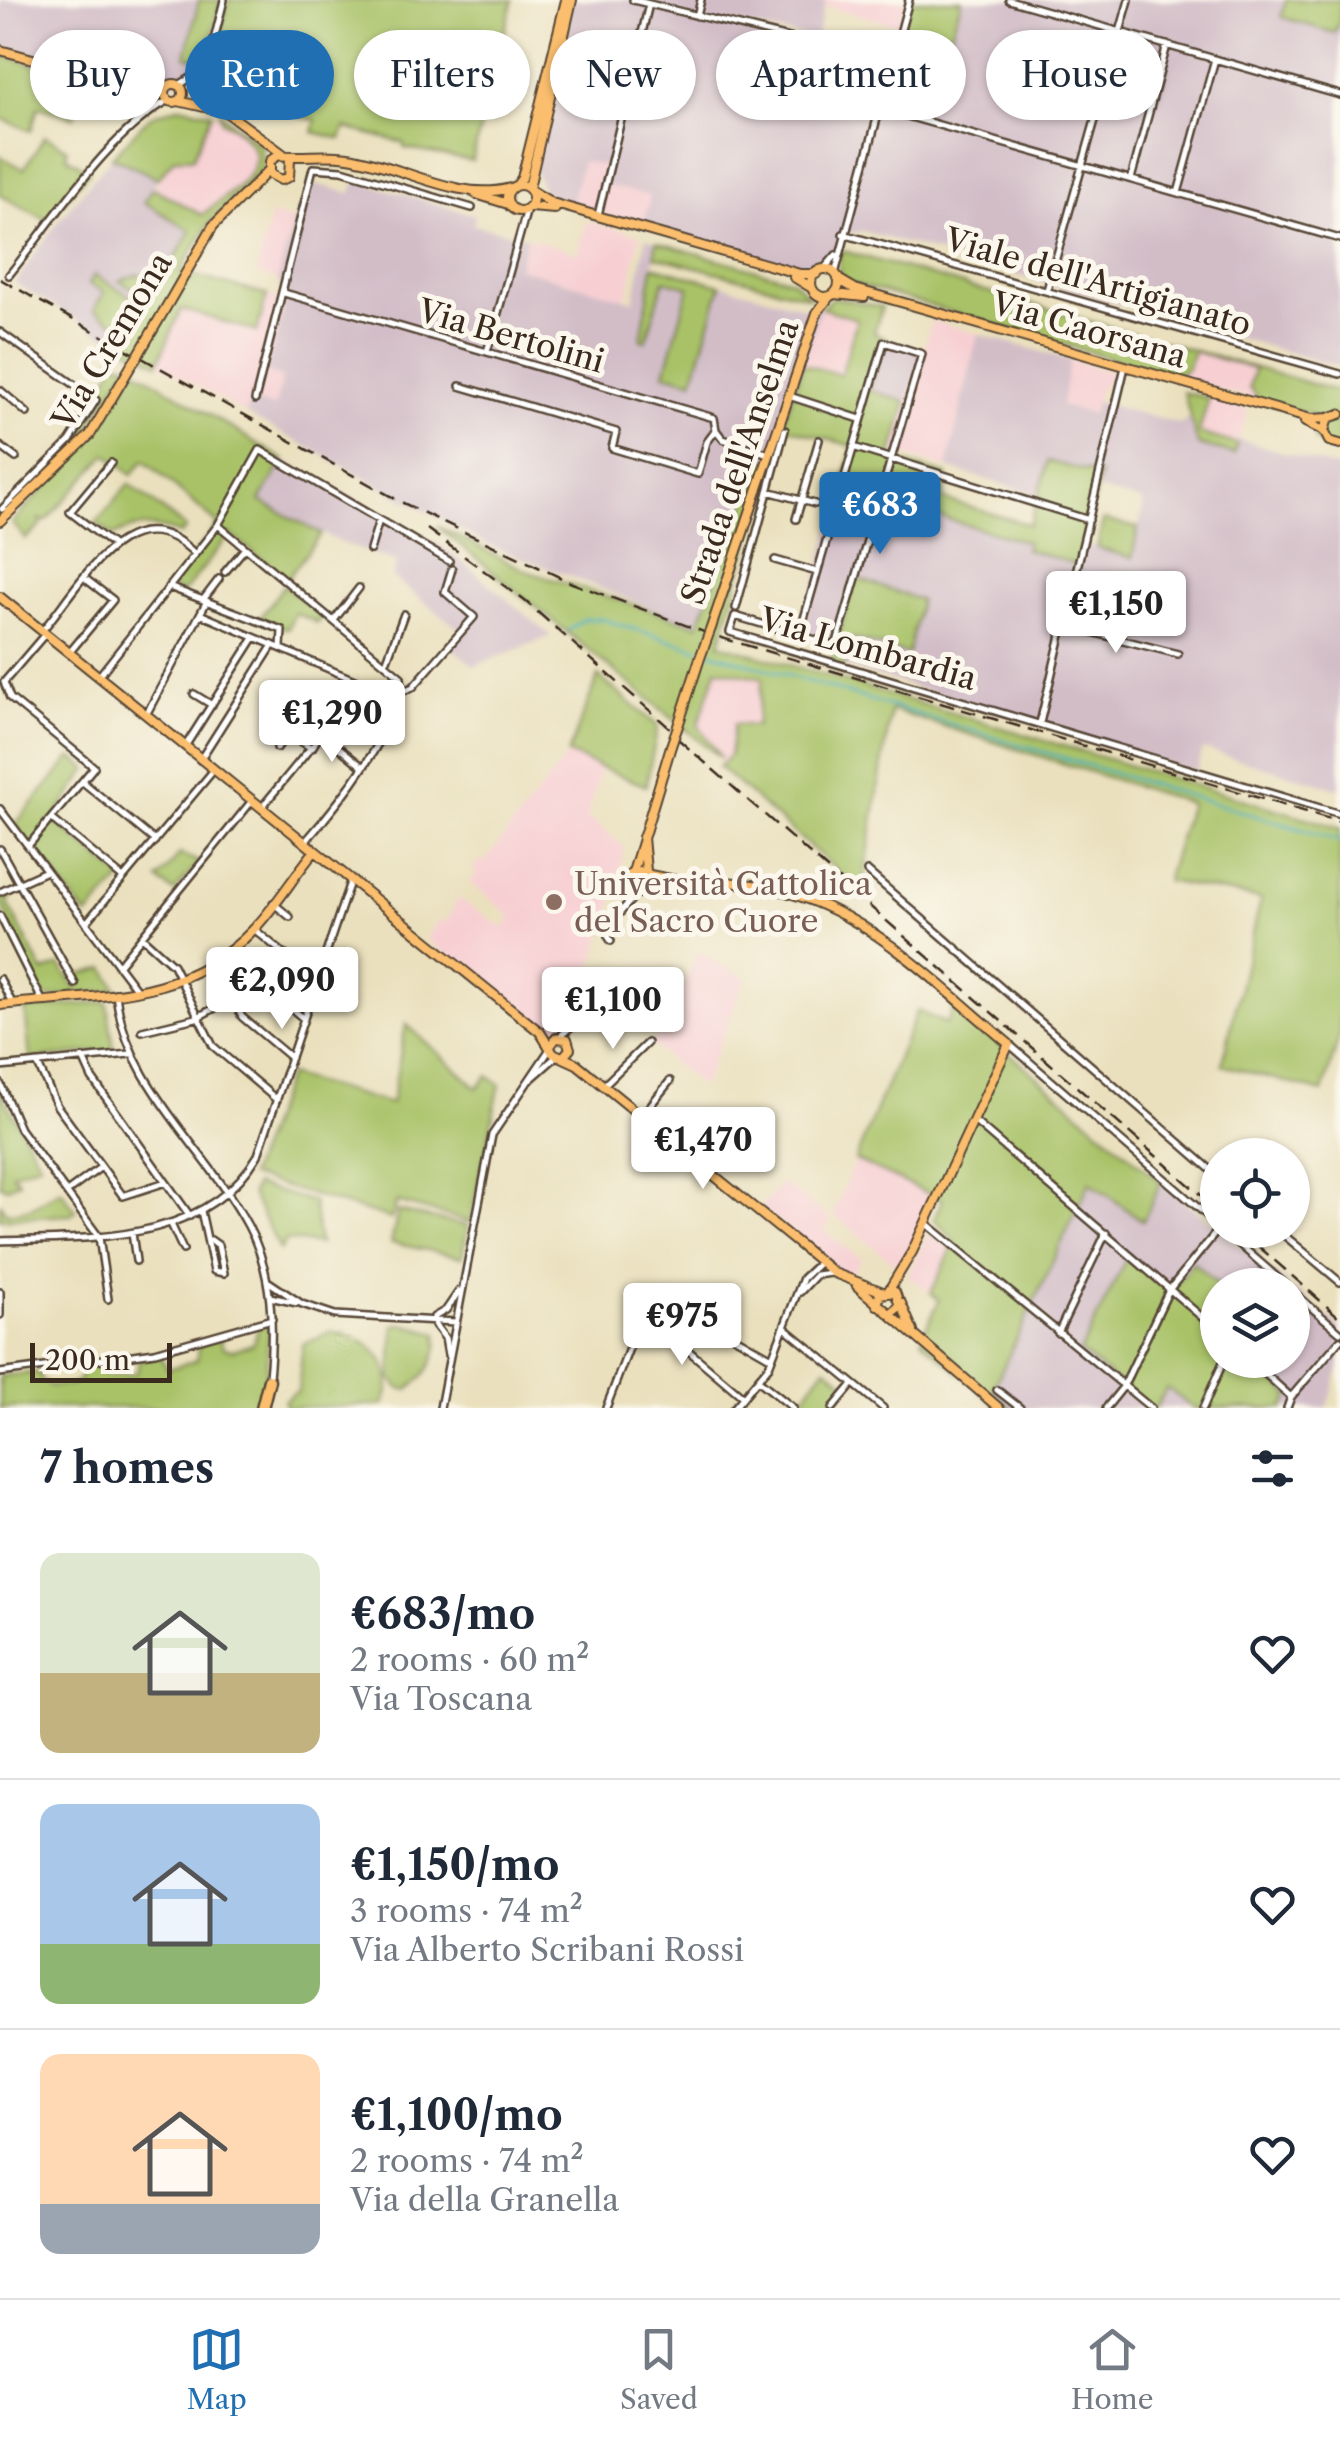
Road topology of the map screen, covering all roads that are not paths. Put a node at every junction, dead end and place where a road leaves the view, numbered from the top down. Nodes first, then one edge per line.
1 (224, 0) edge
2 (569, 0) edge
3 (633, 0) edge
4 (702, 0) edge
5 (910, 0) edge
6 (1009, 0) edge
7 (1129, 0) edge
8 (649, 4) junction
9 (698, 16) junction
10 (216, 30) edge
11 (756, 30) edge
12 (901, 30) edge
13 (1113, 30) edge
14 (1121, 30) edge
15 (1163, 45) edge
16 (1167, 46) junction
17 (0, 50) edge
18 (30, 58) edge
19 (1215, 59) junction
20 (185, 86) edge
21 (165, 92) edge
22 (173, 94) junction
23 (1340, 95) edge
24 (185, 99) edge
25 (165, 100) edge
26 (141, 120) edge
27 (236, 120) edge
28 (876, 120) edge
29 (921, 120) edge
30 (1096, 120) edge
31 (264, 143) junction
32 (288, 157) junction
33 (269, 166) junction
34 (1083, 166) junction
35 (293, 170) junction
36 (277, 179) junction
37 (1131, 179) junction
38 (260, 183) junction
39 (513, 186) junction
40 (530, 190) junction
41 (1178, 193) junction
42 (508, 204) junction
43 (472, 208) dead end
44 (528, 208) junction
45 (516, 211) junction
46 (598, 216) junction
47 (524, 223) junction
48 (844, 234) junction
49 (1340, 239) edge
50 (838, 253) junction
51 (819, 272) junction
52 (10, 274) dead end
53 (837, 276) junction
54 (815, 291) junction
55 (1046, 291) junction
56 (284, 293) junction
57 (831, 296) junction
58 (817, 314) junction
59 (0, 332) edge
60 (487, 352) junction
61 (1124, 371) junction
62 (1340, 374) edge
63 (460, 386) dead end
64 (0, 390) edge
65 (789, 396) junction
66 (255, 400) dead end
67 (27, 413) dead end
68 (1336, 415) edge
69 (860, 419) junction
70 (716, 430) junction
71 (785, 430) dead end
72 (1324, 430) junction
73 (818, 440) dead end
74 (1340, 444) edge
75 (0, 446) edge
76 (853, 447) junction
77 (770, 454) junction
78 (16, 458) dead end
79 (891, 458) junction
80 (111, 463) dead end
81 (768, 491) junction
82 (802, 501) junction
83 (814, 504) dead end
84 (2, 513) edge
85 (796, 519) dead end
86 (380, 520) junction
87 (1089, 520) junction
88 (218, 525) junction
89 (113, 545) junction
90 (245, 548) junction
91 (370, 550) dead end
92 (195, 554) junction
93 (775, 560) dead end
94 (225, 572) dead end
95 (817, 572) junction
96 (86, 579) junction
97 (219, 579) dead end
98 (169, 587) junction
99 (359, 588) dead end
100 (0, 596) edge
101 (205, 600) junction
102 (736, 608) dead end
103 (200, 614) junction
104 (404, 614) dead end
105 (335, 619) junction
106 (1064, 625) junction
107 (43, 632) junction
108 (799, 636) junction
109 (254, 638) junction
110 (273, 645) junction
111 (281, 648) junction
112 (69, 654) junction
113 (1178, 654) dead end
114 (387, 660) junction
115 (98, 677) junction
116 (352, 680) junction
117 (2, 681) edge
118 (292, 690) dead end
119 (194, 694) dead end
120 (400, 696) junction
121 (342, 698) junction
122 (212, 704) junction
123 (333, 712) junction
124 (146, 716) junction
125 (387, 722) junction
126 (1040, 724) junction
127 (321, 733) junction
128 (184, 748) junction
129 (277, 748) dead end
130 (308, 751) dead end
131 (200, 760) junction
132 (363, 766) junction
133 (213, 770) junction
134 (84, 783) junction
135 (251, 802) junction
136 (0, 809) edge
137 (261, 810) junction
138 (1340, 814) edge
139 (52, 820) junction
140 (642, 833) junction
141 (156, 841) junction
142 (303, 844) junction
143 (28, 846) junction
144 (0, 849) edge
145 (314, 852) junction
146 (46, 870) junction
147 (868, 871) dead end
148 (633, 872) junction
149 (648, 873) junction
150 (123, 878) junction
151 (350, 882) junction
152 (685, 882) junction
153 (19, 884) junction
154 (648, 890) junction
155 (0, 892) edge
156 (637, 894) junction
157 (274, 903) junction
158 (0, 916) edge
159 (290, 917) dead end
160 (86, 924) junction
161 (254, 929) junction
162 (142, 937) junction
163 (611, 941) dead end
164 (118, 966) junction
165 (0, 979) edge
166 (181, 981) junction
167 (317, 981) junction
168 (75, 984) dead end
169 (138, 991) junction
170 (116, 994) junction
171 (241, 994) dead end
172 (280, 999) dead end
173 (42, 1000) junction
174 (232, 1000) junction
175 (12, 1004) junction
176 (584, 1004) dead end
177 (0, 1005) edge
178 (196, 1018) junction
179 (304, 1019) junction
180 (572, 1028) junction
181 (142, 1031) dead end
182 (647, 1043) dead end
183 (1008, 1044) junction
184 (559, 1047) junction
185 (130, 1054) junction
186 (82, 1058) junction
187 (292, 1058) junction
188 (37, 1063) junction
189 (0, 1067) edge
190 (670, 1080) dead end
191 (0, 1083) edge
192 (603, 1086) junction
193 (277, 1100) junction
194 (641, 1117) junction
195 (973, 1120) junction
196 (1200, 1160) edge
197 (102, 1168) junction
198 (166, 1182) junction
199 (67, 1192) junction
200 (228, 1193) junction
201 (201, 1211) junction
202 (1200, 1211) edge
203 (190, 1216) junction
204 (86, 1218) junction
205 (926, 1223) junction
206 (171, 1224) junction
207 (1106, 1232) junction
208 (132, 1233) junction
209 (99, 1237) junction
210 (81, 1238) junction
211 (211, 1240) junction
212 (0, 1242) edge
213 (802, 1248) junction
214 (1203, 1248) edge
215 (1243, 1248) edge
216 (1299, 1248) edge
217 (182, 1250) dead end
218 (912, 1252) junction
219 (136, 1262) dead end
220 (820, 1262) junction
221 (1266, 1268) edge
222 (809, 1269) junction
223 (834, 1273) junction
224 (267, 1279) junction
225 (1340, 1282) edge
226 (853, 1284) junction
227 (462, 1286) junction
228 (1169, 1290) junction
229 (886, 1291) junction
230 (0, 1292) edge
231 (798, 1294) junction
232 (286, 1296) junction
233 (270, 1297) junction
234 (108, 1299) dead end
235 (900, 1300) junction
236 (291, 1302) junction
237 (302, 1304) junction
238 (878, 1306) junction
239 (1310, 1306) edge
240 (688, 1310) dead end
241 (890, 1314) junction
242 (0, 1315) edge
243 (1200, 1316) edge
244 (272, 1319) junction
245 (434, 1320) junction
246 (456, 1322) junction
247 (785, 1328) junction
248 (1340, 1332) edge
249 (1058, 1333) junction
250 (918, 1339) junction
251 (1340, 1340) edge
252 (772, 1358) junction
253 (450, 1361) junction
254 (0, 1373) edge
255 (1216, 1378) edge
256 (1270, 1378) edge
257 (269, 1380) joint
258 (758, 1380) junction
259 (853, 1384) junction
260 (1123, 1387) junction
261 (997, 1390) dead end
262 (743, 1397) junction
263 (1291, 1397) junction
264 (608, 1407) edge
265 (262, 1408) edge
266 (440, 1408) edge
267 (734, 1408) edge
268 (793, 1408) edge
269 (833, 1408) edge
270 (883, 1408) edge
271 (999, 1408) edge
272 (1020, 1408) edge
273 (1106, 1408) edge
274 (1150, 1408) edge
275 (1203, 1408) edge
276 (1287, 1408) edge

1 - 10 street
2 - 39 main road
2 - 40 main road
3 - 8 street
4 - 9 street
5 - 12 street
6 - 13 street
7 - 14 street
8 - 9 street
8 - 46 street
9 - 11 street
15 - 16 street
16 - 19 street
16 - 37 street
17 - 18 main road
19 - 23 street
19 - 41 street
20 - 22 street
21 - 22 main road
22 - 24 main road
22 - 25 street
26 - 52 street
27 - 31 main road
28 - 48 street
29 - 34 street
30 - 34 street
31 - 32 main road
31 - 33 main road
32 - 33 main road
32 - 35 main road
32 - 39 main road
33 - 36 main road
33 - 38 main road, Via Cremona
34 - 37 street
34 - 55 street
35 - 36 main road
35 - 42 main road
36 - 38 main road
37 - 41 street
38 - 84 main road, Via Cremona, bridge
39 - 40 main road
39 - 42 main road
40 - 44 main road
40 - 46 main road
41 - 49 street
42 - 45 main road
43 - 56 street
44 - 45 main road
44 - 47 street
44 - 54 main road
45 - 47 street
46 - 51 main road
47 - 60 street
48 - 50 street
48 - 55 street, Viale dell'Artigianato
50 - 51 street
50 - 53 street
51 - 53 main road, Via Caorsana
51 - 54 main road, Strada dell'Anselma
53 - 57 main road
53 - 68 main road, Via Caorsana
54 - 57 main road, Via Caorsana
54 - 58 main road, Strada dell'Anselma
55 - 62 street, Viale dell'Artigianato
56 - 60 street, Via Bertolini
56 - 66 street
57 - 58 main road, Strada dell'Anselma
57 - 61 main road, Via Caorsana
58 - 65 main road, Strada dell'Anselma
59 - 84 street
60 - 70 street, Via Bertolini
61 - 72 main road, Via Caorsana
61 - 87 street
63 - 70 street
64 - 67 street
65 - 69 street
65 - 77 main road, Strada dell'Anselma
68 - 72 main road
69 - 76 street
69 - 79 street
70 - 77 street
71 - 81 street
72 - 74 main road
73 - 82 street
75 - 78 street
76 - 79 street
76 - 95 street
77 - 140 main road, Strada dell'Anselma, bridge
79 - 87 street
79 - 108 street, Via Lombardia
80 - 89 street
81 - 82 street
81 - 102 street
82 - 83 street
82 - 85 street
86 - 88 street
86 - 91 street
86 - 120 street
87 - 106 street
88 - 90 street
88 - 92 street
89 - 92 street
89 - 96 street
90 - 94 street
90 - 105 street
92 - 98 street
93 - 95 street
95 - 108 street
96 - 107 street
96 - 112 street
97 - 101 street
98 - 101 street
98 - 115 street
99 - 105 street
100 - 107 main road
101 - 103 street
101 - 111 street
103 - 109 street
103 - 124 street
104 - 114 street
105 - 114 street
106 - 113 street
106 - 126 street
107 - 112 main road
107 - 117 street
108 - 126 street, Via Lombardia
109 - 110 street
109 - 122 street
110 - 111 street
110 - 131 street
111 - 116 street
112 - 115 main road
114 - 120 street
115 - 124 main road
116 - 120 street
116 - 121 street
117 - 134 street
118 - 123 street
119 - 122 street
120 - 125 street
121 - 123 street
121 - 125 street
122 - 128 street
123 - 127 street
124 - 128 main road
125 - 132 street
126 - 138 street, Via Lombardia
127 - 129 street
127 - 132 street
128 - 131 main road
130 - 137 street
131 - 133 main road
132 - 142 street
133 - 135 main road
133 - 141 street
134 - 139 street
134 - 141 street
135 - 137 main road
135 - 162 street
136 - 143 street
137 - 142 main road
139 - 143 street
139 - 150 street
140 - 148 main road
140 - 149 main road
141 - 150 street
142 - 145 main road
143 - 146 street
144 - 153 street
145 - 151 main road
145 - 157 main road
146 - 153 street
146 - 160 street
147 - 196 street
148 - 149 main road
148 - 156 main road
149 - 152 main road
149 - 154 main road
150 - 160 street
151 - 167 street
151 - 184 main road
152 - 154 main road
152 - 183 main road
153 - 155 street
153 - 168 street
154 - 156 main road
156 - 163 street
157 - 159 street
157 - 161 main road
158 - 173 street
160 - 164 street
161 - 166 main road
161 - 167 street
162 - 164 street
162 - 166 street
164 - 169 street
165 - 175 street
166 - 169 main road
166 - 178 street
167 - 179 street
169 - 170 main road
170 - 173 main road
170 - 185 street
171 - 174 street
172 - 179 street
173 - 175 main road
174 - 178 street
174 - 187 street
175 - 177 main road
176 - 180 street
178 - 181 street
178 - 193 street
179 - 187 street
180 - 184 street
180 - 184 street
182 - 192 street
183 - 195 main road
183 - 202 street
184 - 192 main road
184 - 227 street
185 - 186 street
185 - 200 street
186 - 188 street
186 - 198 street
187 - 193 street
188 - 189 street
188 - 197 street
190 - 194 street
191 - 199 street
192 - 194 main road
193 - 200 street
194 - 213 main road
195 - 205 main road
195 - 207 street
197 - 198 street
197 - 199 street
198 - 203 street
199 - 204 street
200 - 201 street
200 - 224 street
201 - 203 street
201 - 211 street
203 - 206 street
204 - 209 street
204 - 210 street
205 - 218 main road
205 - 249 street
206 - 208 street
206 - 217 street
207 - 228 street
207 - 249 street
208 - 209 street
208 - 219 street
209 - 210 street
209 - 234 street
210 - 212 street
211 - 211 street
213 - 220 main road
213 - 222 street
214 - 228 street
215 - 221 street
216 - 225 street
218 - 229 main road
218 - 235 main road
220 - 222 street
220 - 223 main road
222 - 231 street
223 - 226 main road
223 - 231 street
224 - 232 street
224 - 233 street
226 - 229 main road
226 - 238 main road
227 - 245 street
227 - 246 street
228 - 243 street
228 - 260 street
229 - 235 main road
229 - 238 main road
230 - 242 street
231 - 247 street
232 - 233 street
232 - 237 street
233 - 236 street
233 - 244 street
235 - 241 main road
235 - 250 main road
236 - 237 street
236 - 244 street
237 - 245 street
238 - 241 main road
239 - 248 street
240 - 252 street
241 - 250 main road
244 - 254 street
244 - 257 street
245 - 246 street
245 - 253 street
246 - 253 street
247 - 252 street
247 - 259 street
249 - 260 street
250 - 271 main road
251 - 263 street
252 - 258 street
253 - 266 street
255 - 275 street
256 - 263 street
257 - 265 highway
258 - 262 street
258 - 268 street
259 - 269 street
259 - 270 street
260 - 273 street
260 - 274 street
261 - 272 street
262 - 264 street
262 - 267 street
263 - 276 street

